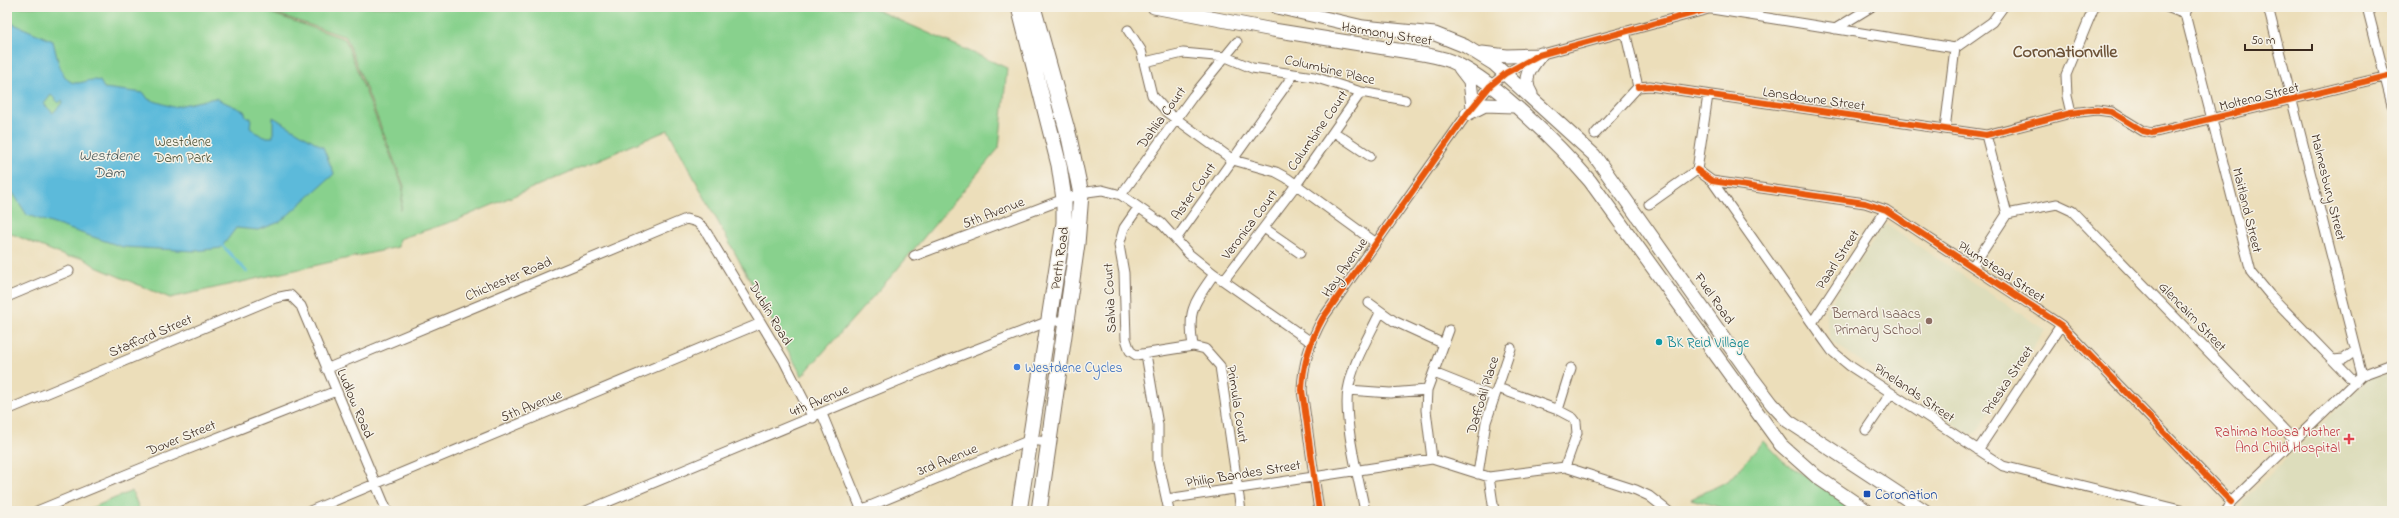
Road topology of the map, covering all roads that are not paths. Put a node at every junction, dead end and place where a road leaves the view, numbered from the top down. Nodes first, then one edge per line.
1 (1044, 7) edge
2 (1154, 7) edge
3 (1277, 7) edge
4 (1870, 7) edge
5 (2003, 7) edge
6 (2094, 7) edge
7 (2167, 7) edge
8 (2268, 7) edge
9 (2367, 7) edge
10 (1022, 8) edge
11 (1714, 8) edge
12 (2186, 11) edge
13 (1039, 28) junction
14 (1835, 29) junction
15 (1128, 30) dead end
16 (1625, 31) junction
17 (1237, 42) dead end
18 (1955, 48) junction
19 (1476, 51) junction
20 (1540, 55) junction
21 (1226, 57) junction
22 (1145, 62) junction
23 (1455, 63) junction
24 (1506, 73) junction
25 (1294, 74) junction
26 (2389, 76) edge
27 (1490, 86) junction
28 (1638, 87) junction
29 (1361, 92) junction
30 (1708, 95) junction
31 (1533, 97) junction
32 (2292, 99) junction
33 (1405, 100) dead end
34 (2392, 105) edge
35 (1514, 106) junction
36 (1470, 110) junction
37 (2071, 113) junction
38 (1176, 120) junction
39 (2211, 120) junction
40 (1945, 129) junction
41 (1334, 132) junction
42 (1595, 134) dead end
43 (1986, 135) junction
44 (1370, 156) dead end
45 (1233, 160) junction
46 (1697, 170) junction
47 (1712, 181) junction
48 (1296, 185) junction
49 (1081, 194) junction
50 (1121, 195) junction
51 (1064, 199) junction
52 (1649, 204) dead end
53 (1138, 208) junction
54 (1886, 210) junction
55 (2007, 214) junction
56 (701, 225) joint
57 (1264, 228) junction
58 (1176, 239) junction
59 (1376, 243) junction
60 (1300, 253) dead end
61 (914, 256) dead end
62 (1973, 266) junction
63 (69, 271) dead end
64 (1214, 274) junction
65 (1224, 280) junction
66 (7, 297) edge
67 (1369, 304) dead end
68 (301, 306) joint
69 (1380, 313) junction
70 (1049, 321) junction
71 (1065, 321) junction
72 (761, 323) junction
73 (1812, 323) junction
74 (2061, 325) junction
75 (1449, 330) dead end
76 (1311, 342) junction
77 (1444, 344) junction
78 (1193, 346) junction
79 (1512, 348) dead end
80 (2355, 350) junction
81 (1146, 354) junction
82 (2333, 360) junction
83 (2392, 364) edge
84 (1571, 368) dead end
85 (326, 369) junction
86 (1434, 373) junction
87 (2362, 375) junction
88 (2355, 383) junction
89 (1348, 390) junction
90 (1427, 390) junction
91 (336, 391) junction
92 (1496, 393) junction
93 (1891, 393) junction
94 (7, 410) edge
95 (1558, 410) junction
96 (822, 414) junction
97 (812, 418) junction
98 (1866, 430) dead end
99 (1030, 440) junction
100 (2294, 440) junction
101 (1048, 442) junction
102 (1978, 450) junction
103 (1432, 459) junction
104 (1564, 467) junction
105 (1356, 470) junction
106 (1478, 474) junction
107 (1314, 476) junction
108 (1489, 477) junction
109 (376, 484) junction
110 (1237, 488) junction
111 (1167, 499) junction
112 (2229, 507) edge
113 (861, 510) edge
114 (37, 511) edge
115 (310, 511) edge
116 (387, 511) edge
117 (586, 511) edge
118 (1019, 511) edge
119 (1039, 511) edge
120 (1170, 511) edge
121 (1241, 511) edge
122 (1319, 511) edge
123 (1365, 511) edge
124 (1494, 511) edge
125 (1668, 511) edge
126 (1867, 511) edge
127 (1925, 511) edge
128 (2184, 511) edge

1 - 13 main road
2 - 23 main road, Harmony Street
3 - 19 main road, Harmony Street
4 - 14 street
5 - 18 street
6 - 37 street
7 - 12 street
8 - 32 street, Malmesbury Street
9 - 26 street
10 - 13 main road, Perth Road
10 - 51 main road, Perth Road
11 - 14 street
11 - 16 street
12 - 39 street, Maitland Street
13 - 49 main road, Perth Road
14 - 18 street
15 - 22 street
16 - 20 street
16 - 28 street
17 - 21 street
18 - 40 street
19 - 20 main road
19 - 24 main road, Harmony Street
20 - 24 street
20 - 31 main road
21 - 22 street, Columbine Place
21 - 25 street, Columbine Place
21 - 38 street, Dahlia Court
22 - 38 street
23 - 27 main road, Harmony Street
23 - 36 main road
24 - 27 street, Hay Avenue
24 - 31 main road, Fuel Road
25 - 29 street, Columbine Place
25 - 45 street, Aster Court
26 - 32 street, Molteno Street
26 - 34 street
27 - 35 main road
27 - 36 street, Hay Avenue
28 - 30 street, Lansdowne Street
28 - 42 street
29 - 33 street, Columbine Place
29 - 41 street, Columbine Court
30 - 40 street, Lansdowne Street
30 - 46 street
31 - 127 main road, Fuel Road
32 - 39 street, Molteno Street
32 - 80 street, Malmesbury Street
35 - 36 main road
35 - 126 main road
36 - 59 street, Hay Avenue
37 - 39 street, Molteno Street
37 - 43 street, Molteno Street
38 - 45 street
38 - 50 street, Dahlia Court
39 - 82 street, Maitland Street
40 - 43 street, Lansdowne Street
41 - 44 street
41 - 48 street, Columbine Court
43 - 55 street
45 - 48 street
45 - 58 street, Aster Court
46 - 47 street, Plumstead Street
46 - 52 street
47 - 54 street, Plumstead Street
47 - 73 street, Pinelands Street
48 - 57 street, Veronica Court
48 - 59 street
49 - 50 street, 5th Avenue
49 - 51 street, 5th Avenue
49 - 71 main road, Perth Road
50 - 53 street
51 - 61 street, 5th Avenue
51 - 70 main road, Perth Road
53 - 58 street
53 - 81 street, Salvia Court
54 - 62 street, Plumstead Street
54 - 73 street, Paarl Street
55 - 62 street
55 - 100 street, Glencairn Street
56 - 72 street, Dublin Road
56 - 85 street, Chichester Road
57 - 60 street
57 - 65 street, Veronica Court
58 - 64 street
59 - 76 street, Hay Avenue
62 - 74 street, Plumstead Street
63 - 66 street
64 - 65 street
64 - 78 street
65 - 76 street
67 - 69 street
68 - 85 street, Ludlow Road
68 - 94 street, Stafford Street
69 - 77 street
69 - 89 street
70 - 71 street, 4th Avenue
70 - 96 street, 4th Avenue
70 - 99 main road, Perth Road
71 - 101 main road, Perth Road
72 - 97 street, Dublin Road
72 - 109 street, 5th Avenue
73 - 93 street, Pinelands Street
74 - 102 street, Prieska Street
74 - 112 street, Plumstead Street
75 - 77 street
76 - 107 street, Hay Avenue
77 - 86 street
78 - 81 street
78 - 110 street, Primula Court
79 - 92 street, Daffodil Place
80 - 82 street
80 - 87 street, Malmesbury Street
81 - 111 street
82 - 88 street, Maitland Street
83 - 87 street
84 - 95 street
85 - 91 street, Ludlow Road
86 - 90 street
86 - 92 street
87 - 88 street
88 - 100 street
89 - 90 street
89 - 105 street
90 - 103 street
91 - 109 street, Ludlow Road
91 - 114 street, Dover Street
92 - 95 street
92 - 106 street, Daffodil Place
93 - 98 street
93 - 102 street, Pinelands Street
95 - 104 street
96 - 97 street, 4th Avenue
96 - 113 street
97 - 117 street, 4th Avenue
99 - 101 street, 3rd Avenue
99 - 113 street, 3rd Avenue
99 - 118 main road, Perth Road
100 - 112 street
101 - 119 main road, Perth Road
102 - 128 street, Pinelands Street
103 - 105 street, Philip Bandes Street
103 - 106 street, Philip Bandes Street
104 - 108 street, Philip Bandes Street
104 - 125 street, Philip Bandes Street
105 - 107 street, Philip Bandes Street
105 - 123 street
106 - 108 street, Philip Bandes Street
107 - 110 street, Philip Bandes Street
107 - 122 street, Hay Avenue
108 - 124 street
109 - 115 street, 5th Avenue
109 - 116 street, Ludlow Road
110 - 111 street, Philip Bandes Street
110 - 121 street, Primula Court
111 - 120 street

